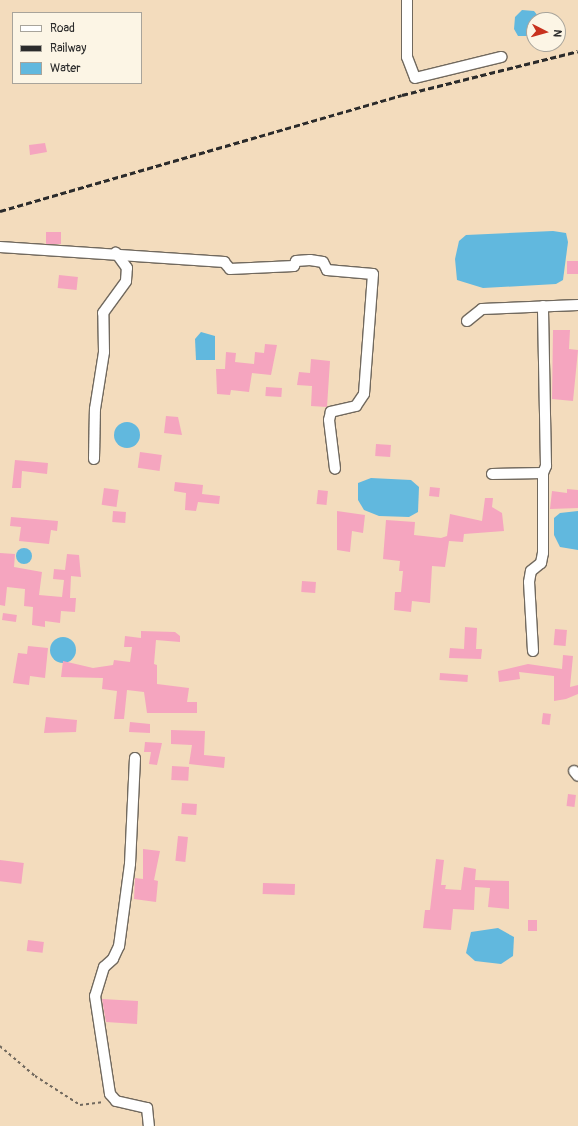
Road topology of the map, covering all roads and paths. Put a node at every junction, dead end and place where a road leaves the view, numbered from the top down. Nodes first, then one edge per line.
1 (407, 0) edge
2 (501, 57) dead end
3 (0, 247) edge
4 (116, 253) junction
5 (578, 305) edge
6 (543, 306) junction
7 (467, 320) dead end
8 (94, 458) dead end
9 (336, 469) dead end
10 (544, 473) junction
11 (492, 474) dead end
12 (533, 651) dead end
13 (135, 758) dead end
14 (0, 1046) edge
15 (116, 1101) junction
16 (149, 1126) edge

1 - 2 street
3 - 4 street
4 - 8 street
4 - 9 street
5 - 6 street
6 - 7 street
6 - 10 street
10 - 11 street
10 - 12 street
13 - 15 street
14 - 15 path
15 - 16 street

